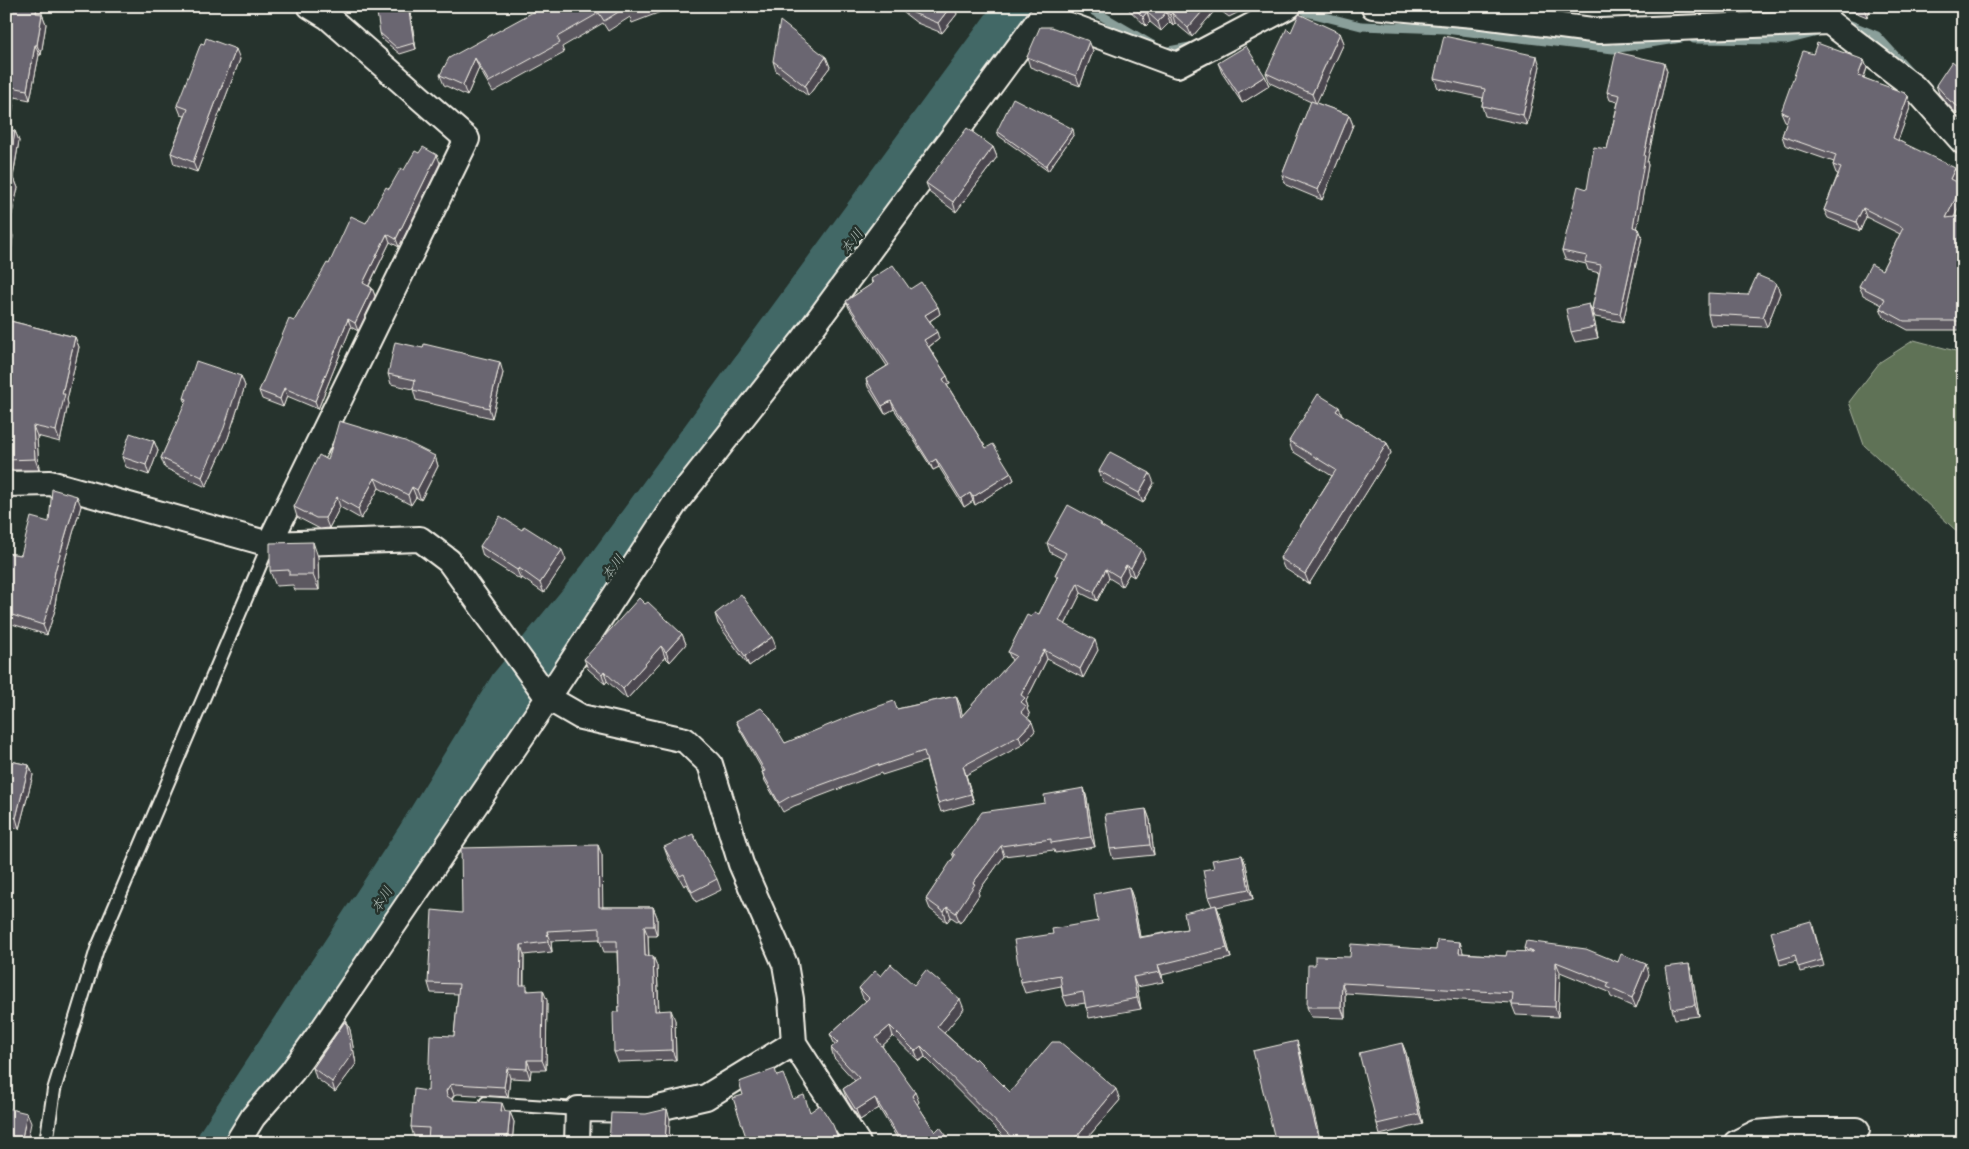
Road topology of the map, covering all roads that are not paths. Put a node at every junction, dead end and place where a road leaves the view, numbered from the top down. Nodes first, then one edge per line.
1 (310, 6) edge
2 (1289, 6) edge
3 (1373, 6) edge
4 (1044, 15) edge
5 (1963, 142) edge
6 (6, 484) edge
7 (269, 544) junction
8 (536, 681) junction
9 (794, 1043) junction
10 (476, 1102) edge
11 (578, 1109) junction
12 (1857, 1130) dead end
13 (46, 1143) edge
14 (237, 1143) edge
15 (578, 1143) edge
16 (858, 1143) edge
17 (1736, 1143) edge

1 - 7 street
2 - 4 street
3 - 5 street
4 - 8 street
6 - 7 street
7 - 8 street
7 - 13 lane
8 - 9 street
8 - 14 street
9 - 11 street
9 - 16 street
10 - 11 lane
11 - 15 street
12 - 17 street

